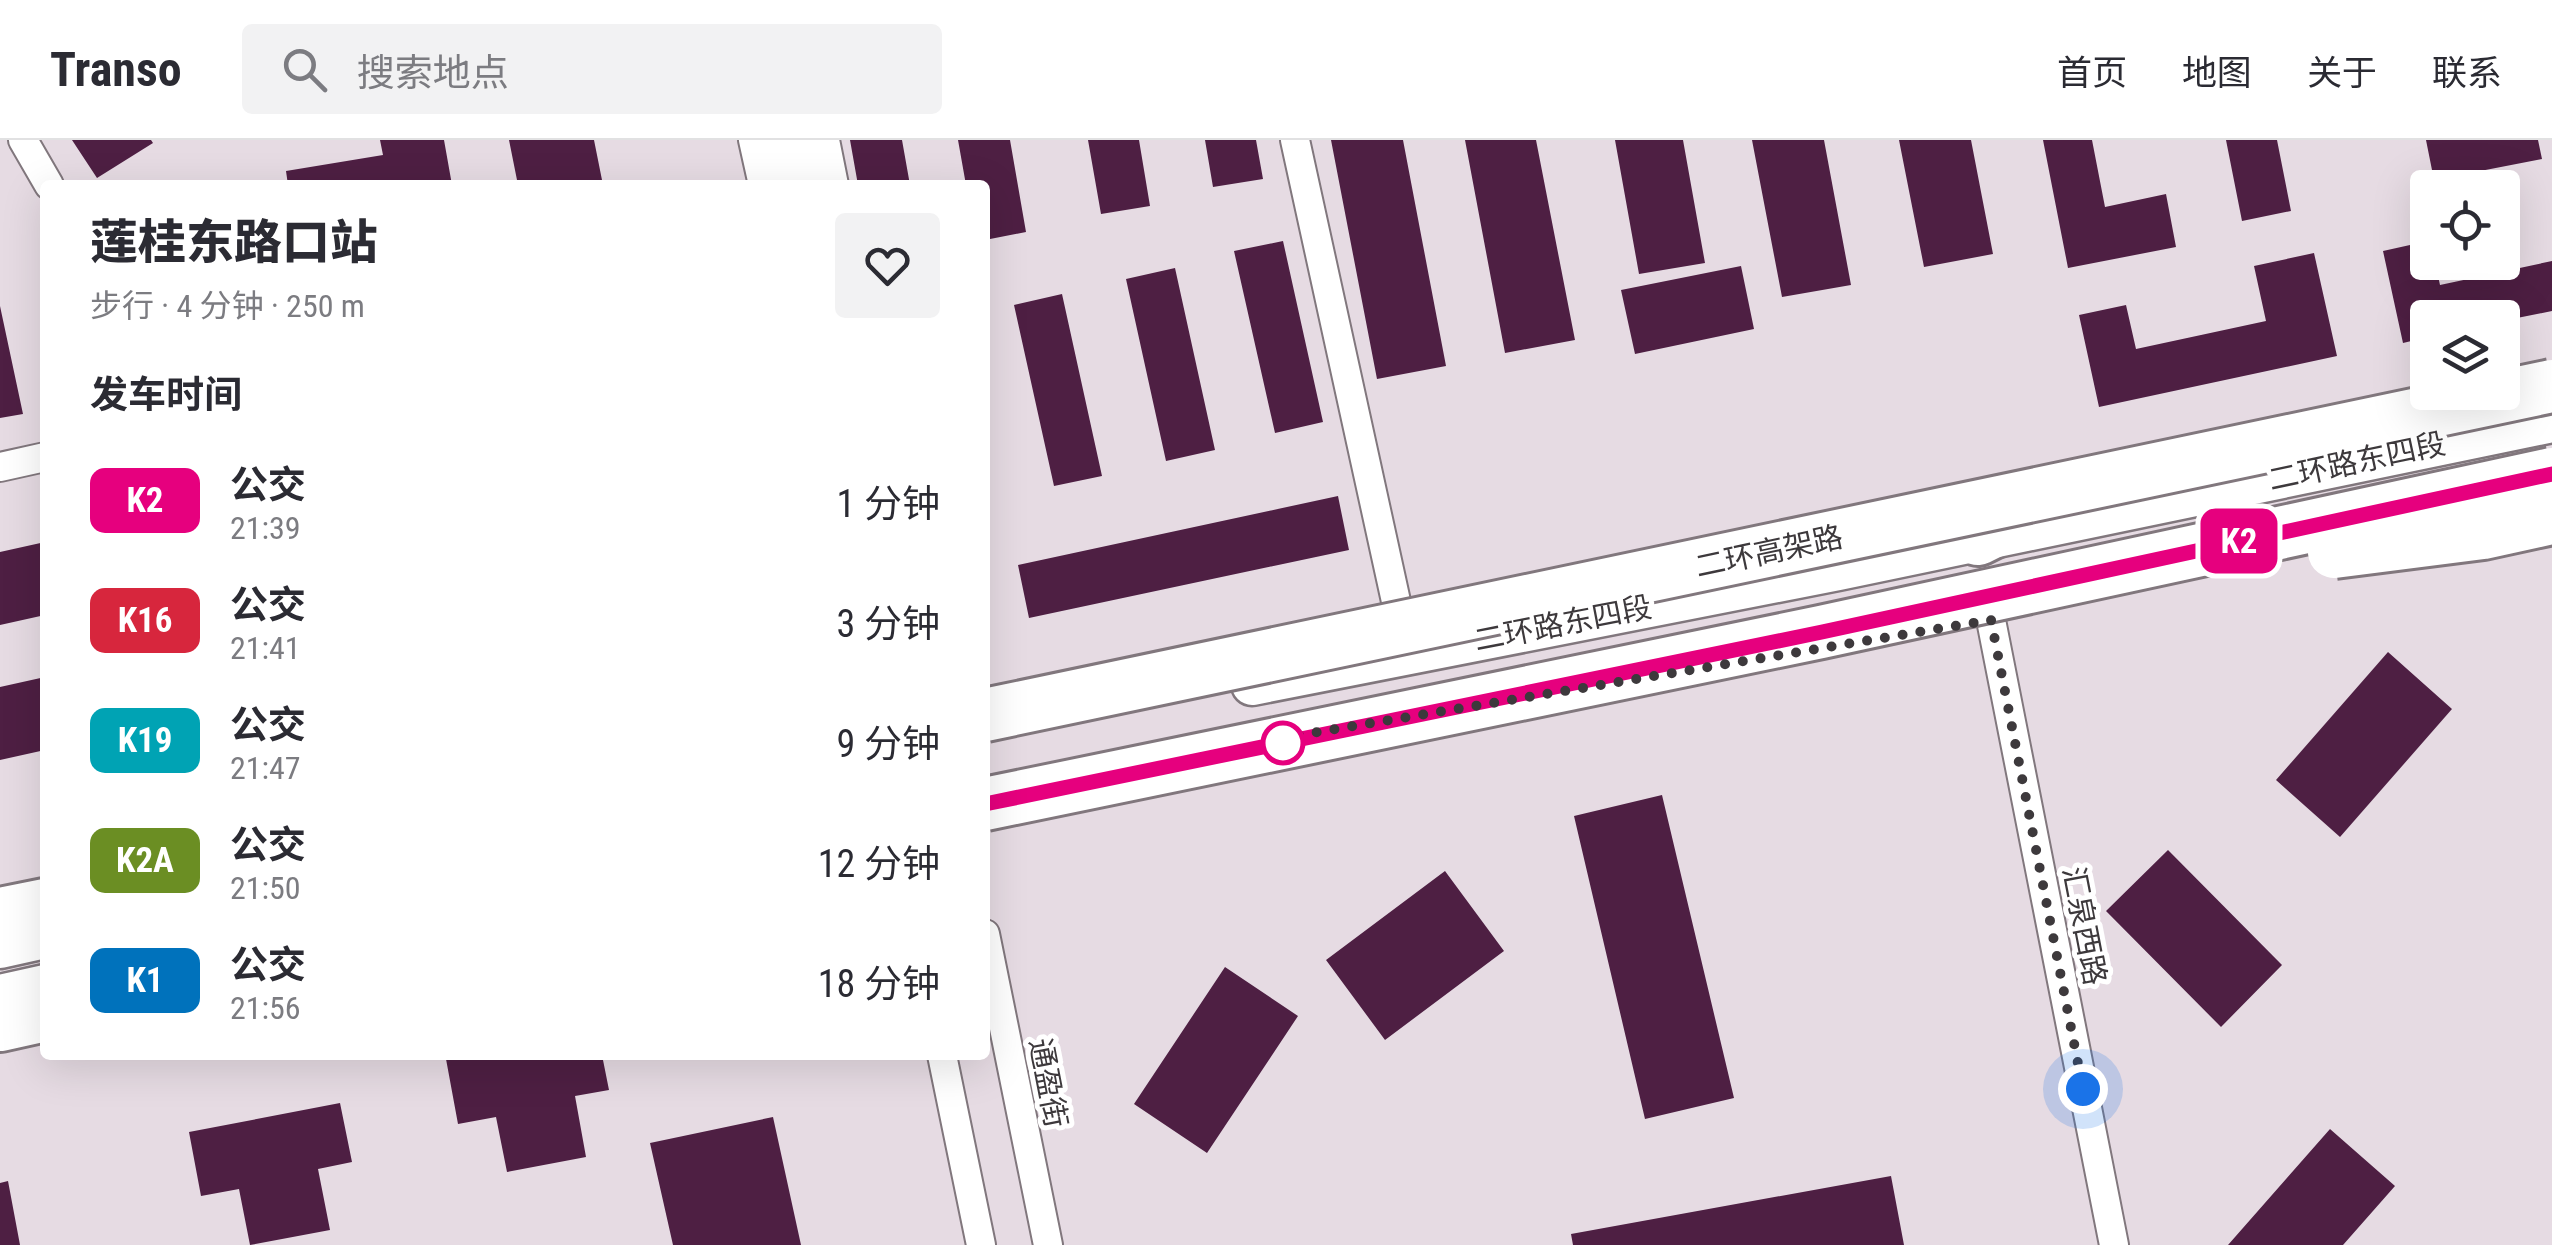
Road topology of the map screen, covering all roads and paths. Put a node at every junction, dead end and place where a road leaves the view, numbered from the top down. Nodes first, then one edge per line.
1 (23, 140) edge
2 (753, 140) edge
3 (792, 140) edge
4 (825, 140) edge
5 (1295, 140) edge
6 (46, 180) edge
7 (761, 180) edge
8 (801, 180) edge
9 (833, 180) edge
10 (2552, 360) edge
11 (2520, 366) edge
12 (2552, 386) edge
13 (2410, 391) edge
14 (2552, 422) edge
15 (40, 458) edge
16 (0, 466) edge
17 (2552, 474) edge
18 (2552, 500) edge
19 (2552, 518) edge
20 (1978, 540) junction
21 (1993, 607) junction
22 (1408, 654) junction
23 (990, 714) edge
24 (990, 737) edge
25 (990, 787) edge
26 (990, 803) edge
27 (40, 906) edge
28 (0, 914) edge
29 (40, 939) edge
30 (0, 948) edge
31 (990, 959) edge
32 (40, 986) edge
33 (0, 995) edge
34 (40, 1015) edge
35 (0, 1025) edge
36 (943, 1060) edge
37 (981, 1245) edge
38 (1048, 1245) edge
39 (2114, 1245) edge

1 - 6 street
2 - 7 street
3 - 8 highway
4 - 9 street
5 - 22 street
10 - 11 highway
12 - 23 highway, 二环高架路, bridge
13 - 20 highway
14 - 20 main road, 二环路东四段
15 - 16 street
17 - 21 highway, bridge
18 - 21 main road
19 - 21 highway, bridge
20 - 22 main road, 二环路东四段
21 - 25 main road
21 - 26 highway, bridge
21 - 39 street, 汇泉西路
22 - 24 main road, 二环路东四段
27 - 28 highway
29 - 30 main road
31 - 38 street, 通盈街
32 - 33 main road
34 - 35 highway
36 - 37 street

